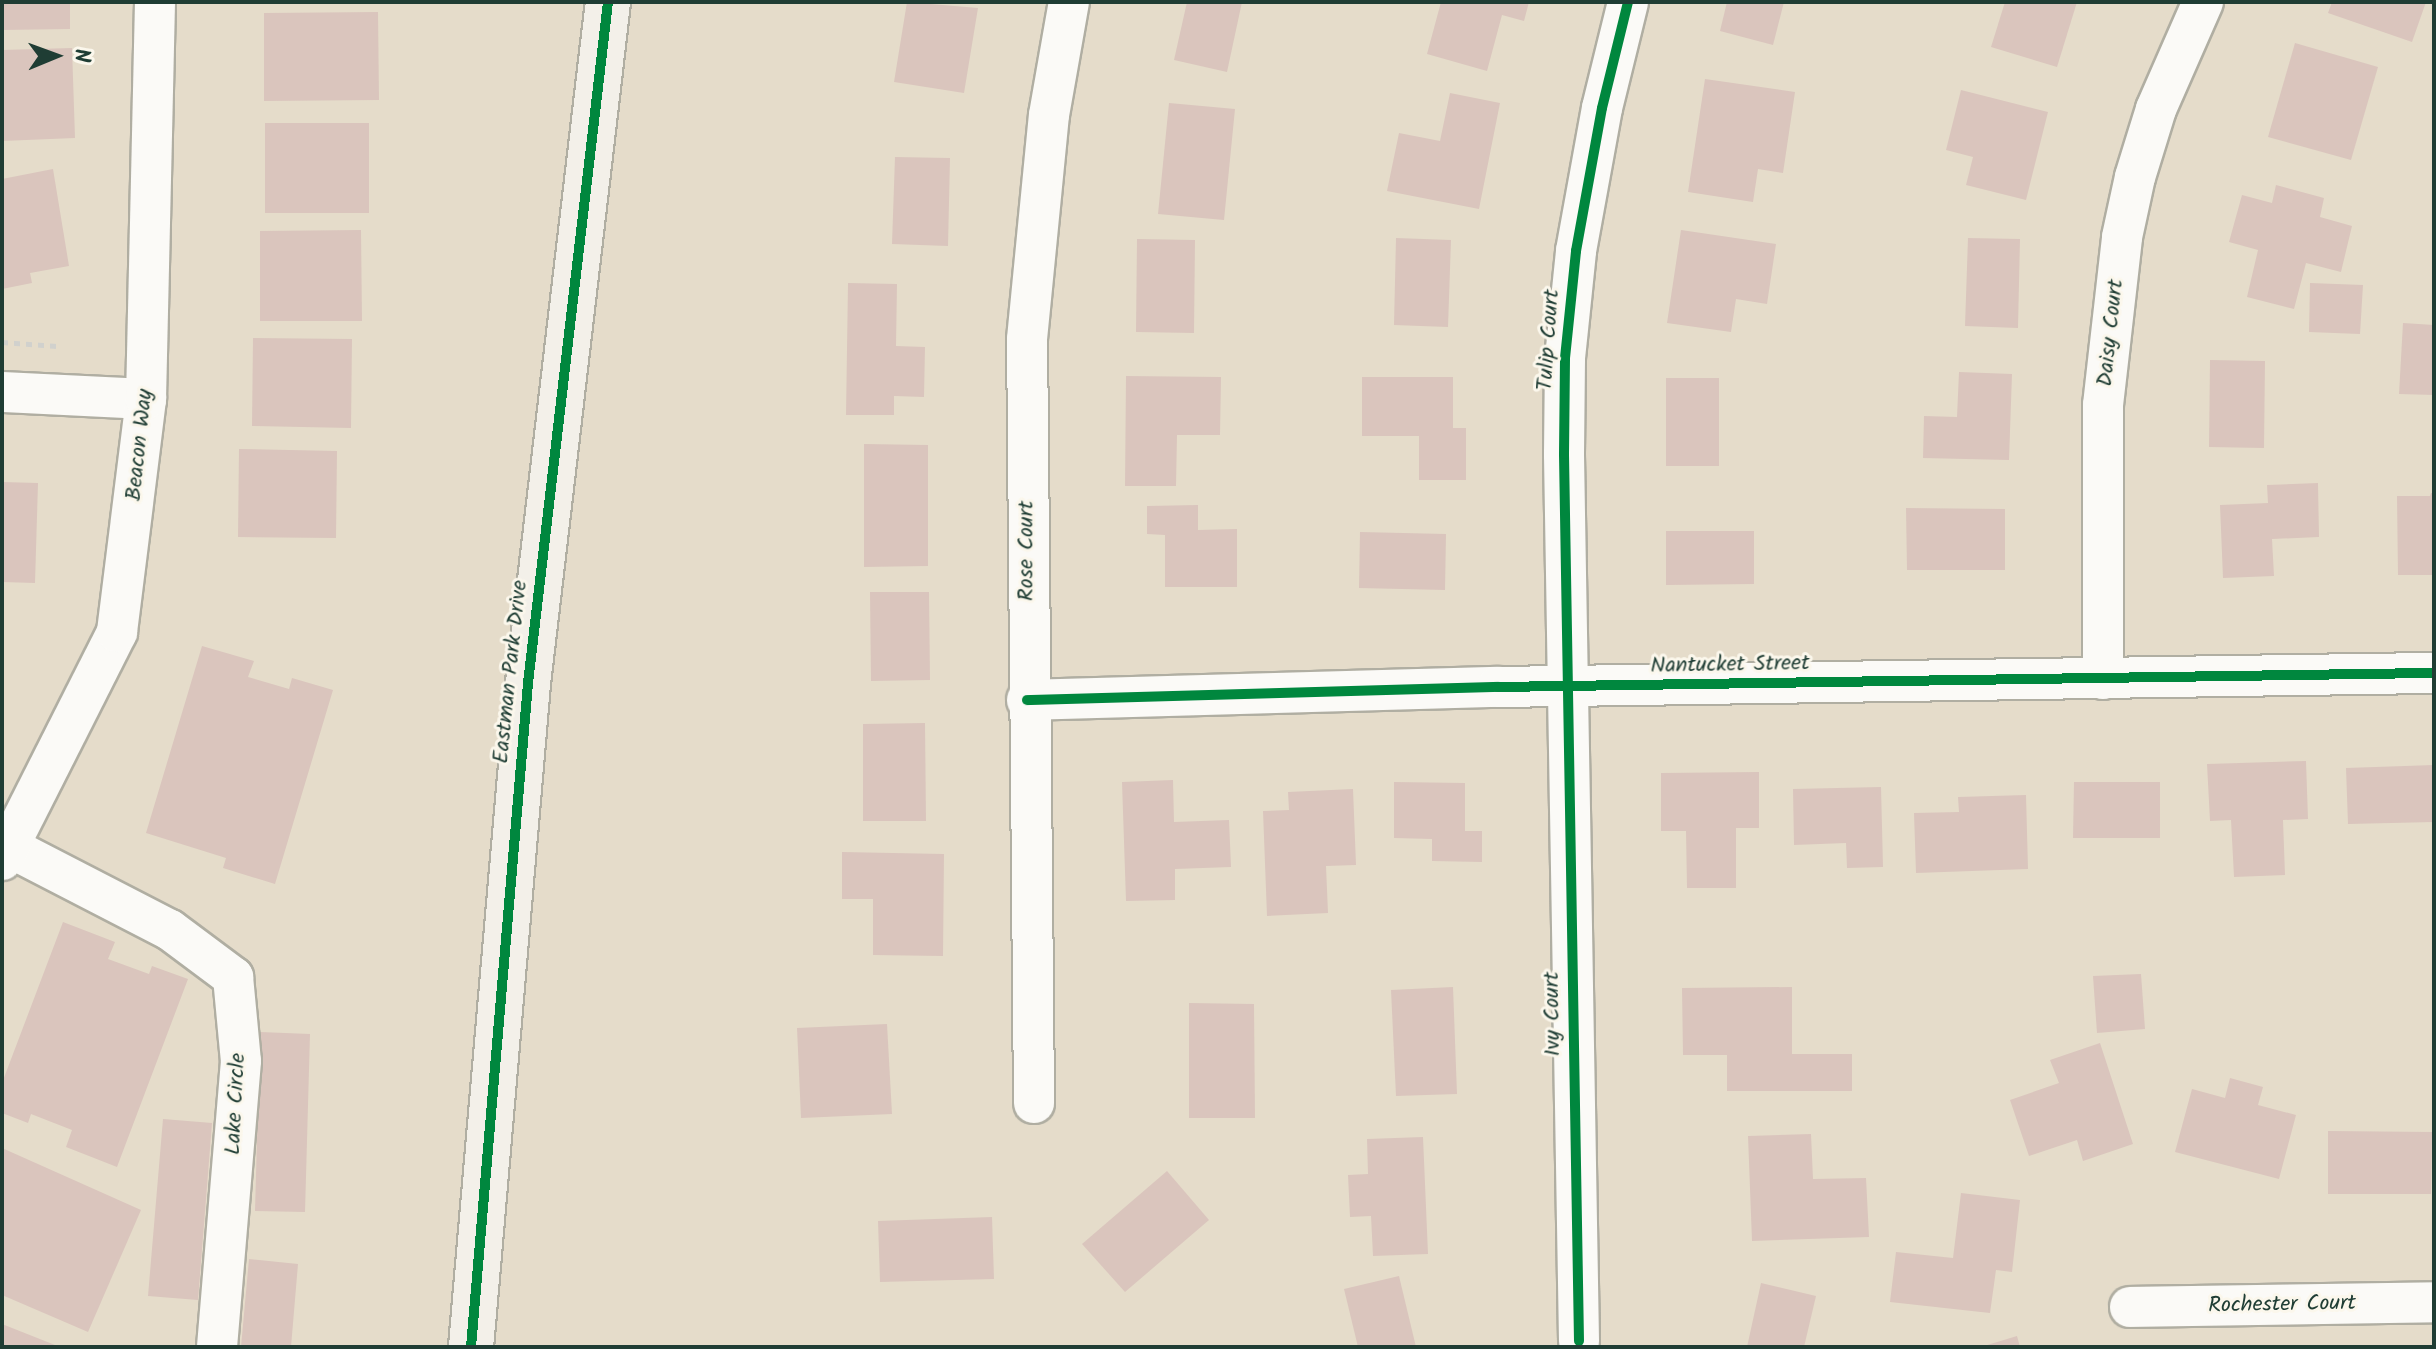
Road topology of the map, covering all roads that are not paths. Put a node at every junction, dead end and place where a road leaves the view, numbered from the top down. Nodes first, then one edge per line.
1 (155, 2) edge
2 (608, 2) edge
3 (1069, 2) edge
4 (1628, 2) edge
5 (2203, 2) edge
6 (2, 392) edge
7 (146, 399) junction
8 (2434, 673) edge
9 (2103, 679) junction
10 (1568, 687) junction
11 (1027, 700) junction
12 (5, 853) edge
13 (1034, 1103) dead end
14 (2434, 1302) edge
15 (2130, 1307) dead end
16 (1579, 1341) dead end
17 (217, 1347) edge
18 (471, 1347) edge

1 - 7 street, Beacon Way
2 - 18 street, Eastman Park Drive
3 - 11 street, Rose Court
4 - 10 street, Tulip Court
5 - 9 street, Daisy Court
6 - 7 street
7 - 12 street, Beacon Way
8 - 9 street, Nantucket Street
9 - 10 street, Nantucket Street
10 - 11 street, Nantucket Street
10 - 16 street, Ivy Court
11 - 13 street, Rose Court
12 - 17 street, Lake Circle
14 - 15 street, Rochester Court

